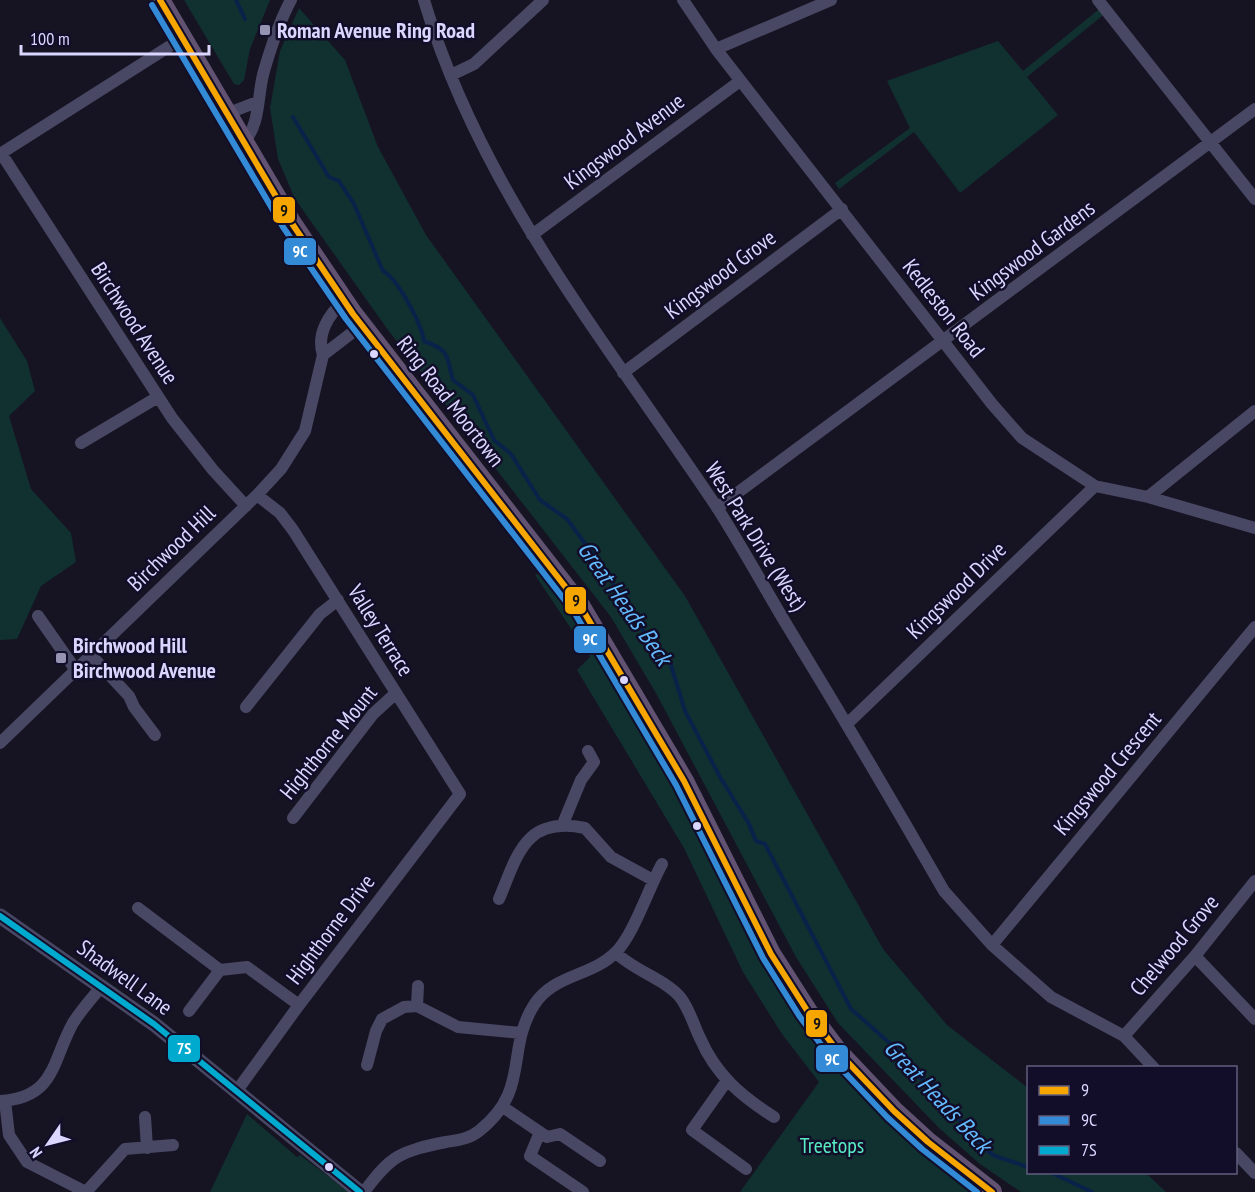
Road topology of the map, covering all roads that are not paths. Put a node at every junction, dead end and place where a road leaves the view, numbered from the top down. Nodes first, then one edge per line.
1 (160, 0) edge
2 (291, 0) edge
3 (424, 0) edge
4 (543, 0) edge
5 (683, 0) edge
6 (831, 0) edge
7 (1098, 0) edge
8 (182, 39) junction
9 (716, 49) junction
10 (452, 75) junction
11 (740, 81) junction
12 (257, 102) junction
13 (1255, 109) edge
14 (226, 114) junction
15 (1211, 140) junction
16 (243, 143) junction
17 (1, 154) edge
18 (1255, 199) edge
19 (842, 209) junction
20 (532, 236) junction
21 (344, 301) junction
22 (362, 325) junction
23 (944, 342) junction
24 (323, 355) junction
25 (623, 373) junction
26 (158, 397) junction
27 (1255, 411) edge
28 (81, 443) dead end
29 (1095, 486) junction
30 (257, 495) junction
31 (1148, 496) junction
32 (246, 506) junction
33 (717, 508) junction
34 (1255, 528) edge
35 (338, 600) junction
36 (38, 616) dead end
37 (1255, 627) edge
38 (90, 654) junction
39 (75, 669) junction
40 (396, 693) junction
41 (246, 707) dead end
42 (847, 724) junction
43 (155, 727) dead end
44 (0, 743) edge
45 (588, 751) dead end
46 (460, 794) joint
47 (293, 818) dead end
48 (562, 826) junction
49 (662, 864) dead end
50 (653, 880) junction
51 (1255, 881) edge
52 (499, 899) dead end
53 (138, 908) dead end
54 (0, 916) edge
55 (992, 945) junction
56 (616, 953) junction
57 (1195, 956) junction
58 (220, 970) junction
59 (418, 986) dead end
60 (101, 987) junction
61 (299, 1005) junction
62 (417, 1006) junction
63 (189, 1011) dead end
64 (1255, 1019) edge
65 (521, 1033) junction
66 (1124, 1036) junction
67 (367, 1065) dead end
68 (1152, 1066) edge
69 (726, 1082) junction
70 (236, 1092) junction
71 (2, 1101) edge
72 (502, 1107) junction
73 (145, 1117) dead end
74 (774, 1117) dead end
75 (540, 1132) junction
76 (173, 1145) dead end
77 (147, 1148) junction
78 (1237, 1154) edge
79 (600, 1161) dead end
80 (746, 1169) dead end
81 (1255, 1173) edge
82 (86, 1192) edge
83 (362, 1192) edge
84 (583, 1192) edge
85 (992, 1192) edge

1 - 8 highway, Ring Road Moortown
2 - 12 street
3 - 10 street, West Park Drive (West)
4 - 10 street
5 - 9 street, Kedleston Road
6 - 9 street
7 - 15 street
8 - 14 highway, Ring Road Moortown
8 - 17 street
9 - 11 street, Kedleston Road
10 - 20 street, West Park Drive (West)
11 - 19 street, Kedleston Road
11 - 20 street, Kingswood Avenue
12 - 14 street
12 - 16 street
13 - 15 street, Kingswood Gardens
14 - 16 highway, Ring Road Moortown
15 - 18 street
15 - 23 street, Kingswood Gardens
16 - 21 highway, Ring Road Moortown
17 - 26 street, Birchwood Avenue
19 - 23 street, Kedleston Road
19 - 25 street, Kingswood Grove
20 - 25 street, West Park Drive (West)
21 - 22 highway, Ring Road Moortown
21 - 24 street, Birchwood Hill
22 - 24 street
22 - 85 highway, Ring Road Moortown
23 - 29 street, Kedleston Road
23 - 33 street, Kingswood Gardens
24 - 30 street, Birchwood Hill
25 - 33 street, West Park Drive (West)
26 - 28 street
26 - 32 street, Birchwood Avenue
27 - 31 street
29 - 31 street, Kedleston Road
29 - 42 street, Kingswood Drive
30 - 32 street, Birchwood Hill
30 - 35 street, Valley Terrace
31 - 34 street, Kedleston Road
32 - 38 street, Birchwood Hill
33 - 42 street, West Park Drive (West)
35 - 40 street, Valley Terrace
35 - 41 street
36 - 39 street
37 - 55 street, Kingswood Crescent
38 - 39 street, Birchwood Hill
38 - 43 street
39 - 44 street, Birchwood Hill
40 - 46 street, Valley Terrace
40 - 47 street, Highthorne Mount
42 - 55 street, West Park Drive (West)
45 - 48 street
46 - 61 street, Highthorne Drive
48 - 50 street
48 - 52 street
49 - 50 street
50 - 56 street
51 - 57 street, Chelwood Grove
53 - 58 street
54 - 60 street, Shadwell Lane
55 - 66 street, West Park Drive (West)
56 - 65 street
56 - 69 street
57 - 64 street
57 - 66 street, Chelwood Grove
58 - 61 street
58 - 63 street
59 - 62 street
60 - 70 street, Shadwell Lane
60 - 71 street
61 - 70 street, Highthorne Drive
62 - 65 street
62 - 67 street
65 - 72 street
66 - 68 street, West Park Drive (West)
69 - 74 street
69 - 80 street
70 - 83 street, Shadwell Lane
71 - 82 street
72 - 75 street
72 - 83 street
73 - 77 street
75 - 79 street
75 - 84 street
76 - 77 street
77 - 82 street
78 - 81 street

